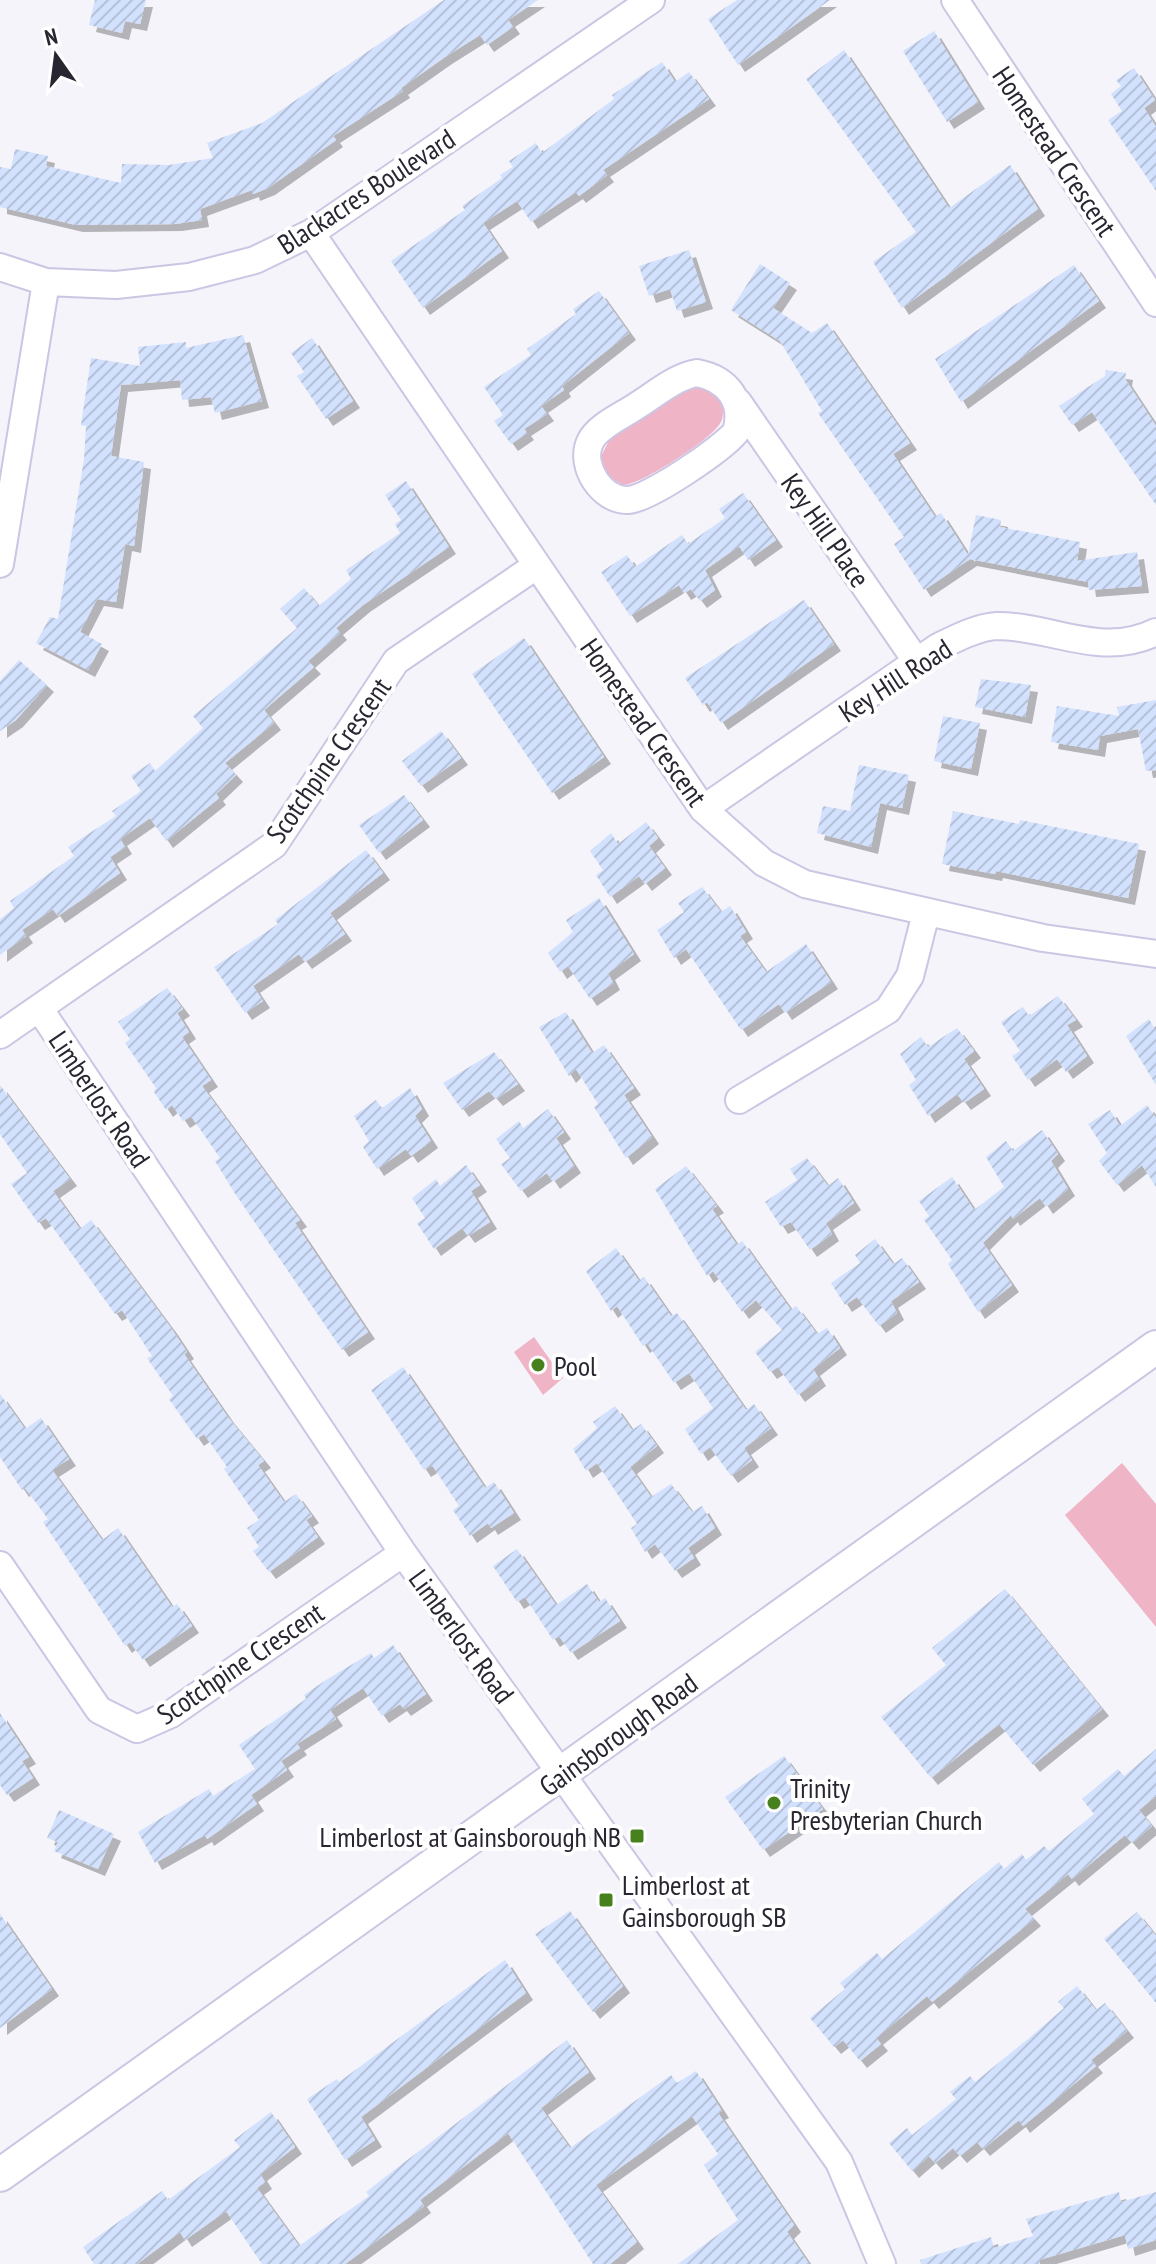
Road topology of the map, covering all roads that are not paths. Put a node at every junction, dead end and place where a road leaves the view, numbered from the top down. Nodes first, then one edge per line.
1 (651, 0) edge
2 (955, 0) edge
3 (311, 233) junction
4 (0, 267) edge
5 (46, 282) junction
6 (1156, 303) edge
7 (736, 399) junction
8 (0, 564) edge
9 (536, 566) junction
10 (1156, 632) edge
11 (917, 662) junction
12 (703, 809) junction
13 (926, 913) junction
14 (1156, 954) edge
15 (39, 1008) junction
16 (0, 1035) edge
17 (739, 1100) dead end
18 (1156, 1347) edge
19 (403, 1553) junction
20 (0, 1565) edge
21 (562, 1775) junction
22 (0, 2175) edge
23 (882, 2264) edge

1 - 3 street, Blackacres Boulevard
2 - 6 street, Homestead Crescent
3 - 5 street, Blackacres Boulevard
3 - 9 street, Homestead Crescent
4 - 5 street, Blackacres Boulevard
5 - 8 street
7 - 7 street, Key Hill Place
7 - 11 street, Key Hill Place
9 - 12 street, Homestead Crescent
9 - 15 street, Scotchpine Crescent
10 - 11 street, Key Hill Road
11 - 12 street, Key Hill Road
12 - 13 street, Homestead Crescent
13 - 14 street, Homestead Crescent
13 - 17 street
15 - 16 street, Scotchpine Crescent
15 - 19 street, Limberlost Road
18 - 21 main road, Gainsborough Road
19 - 20 street, Scotchpine Crescent
19 - 21 street, Limberlost Road
21 - 22 main road, Gainsborough Road
21 - 23 street, Limberlost Road

